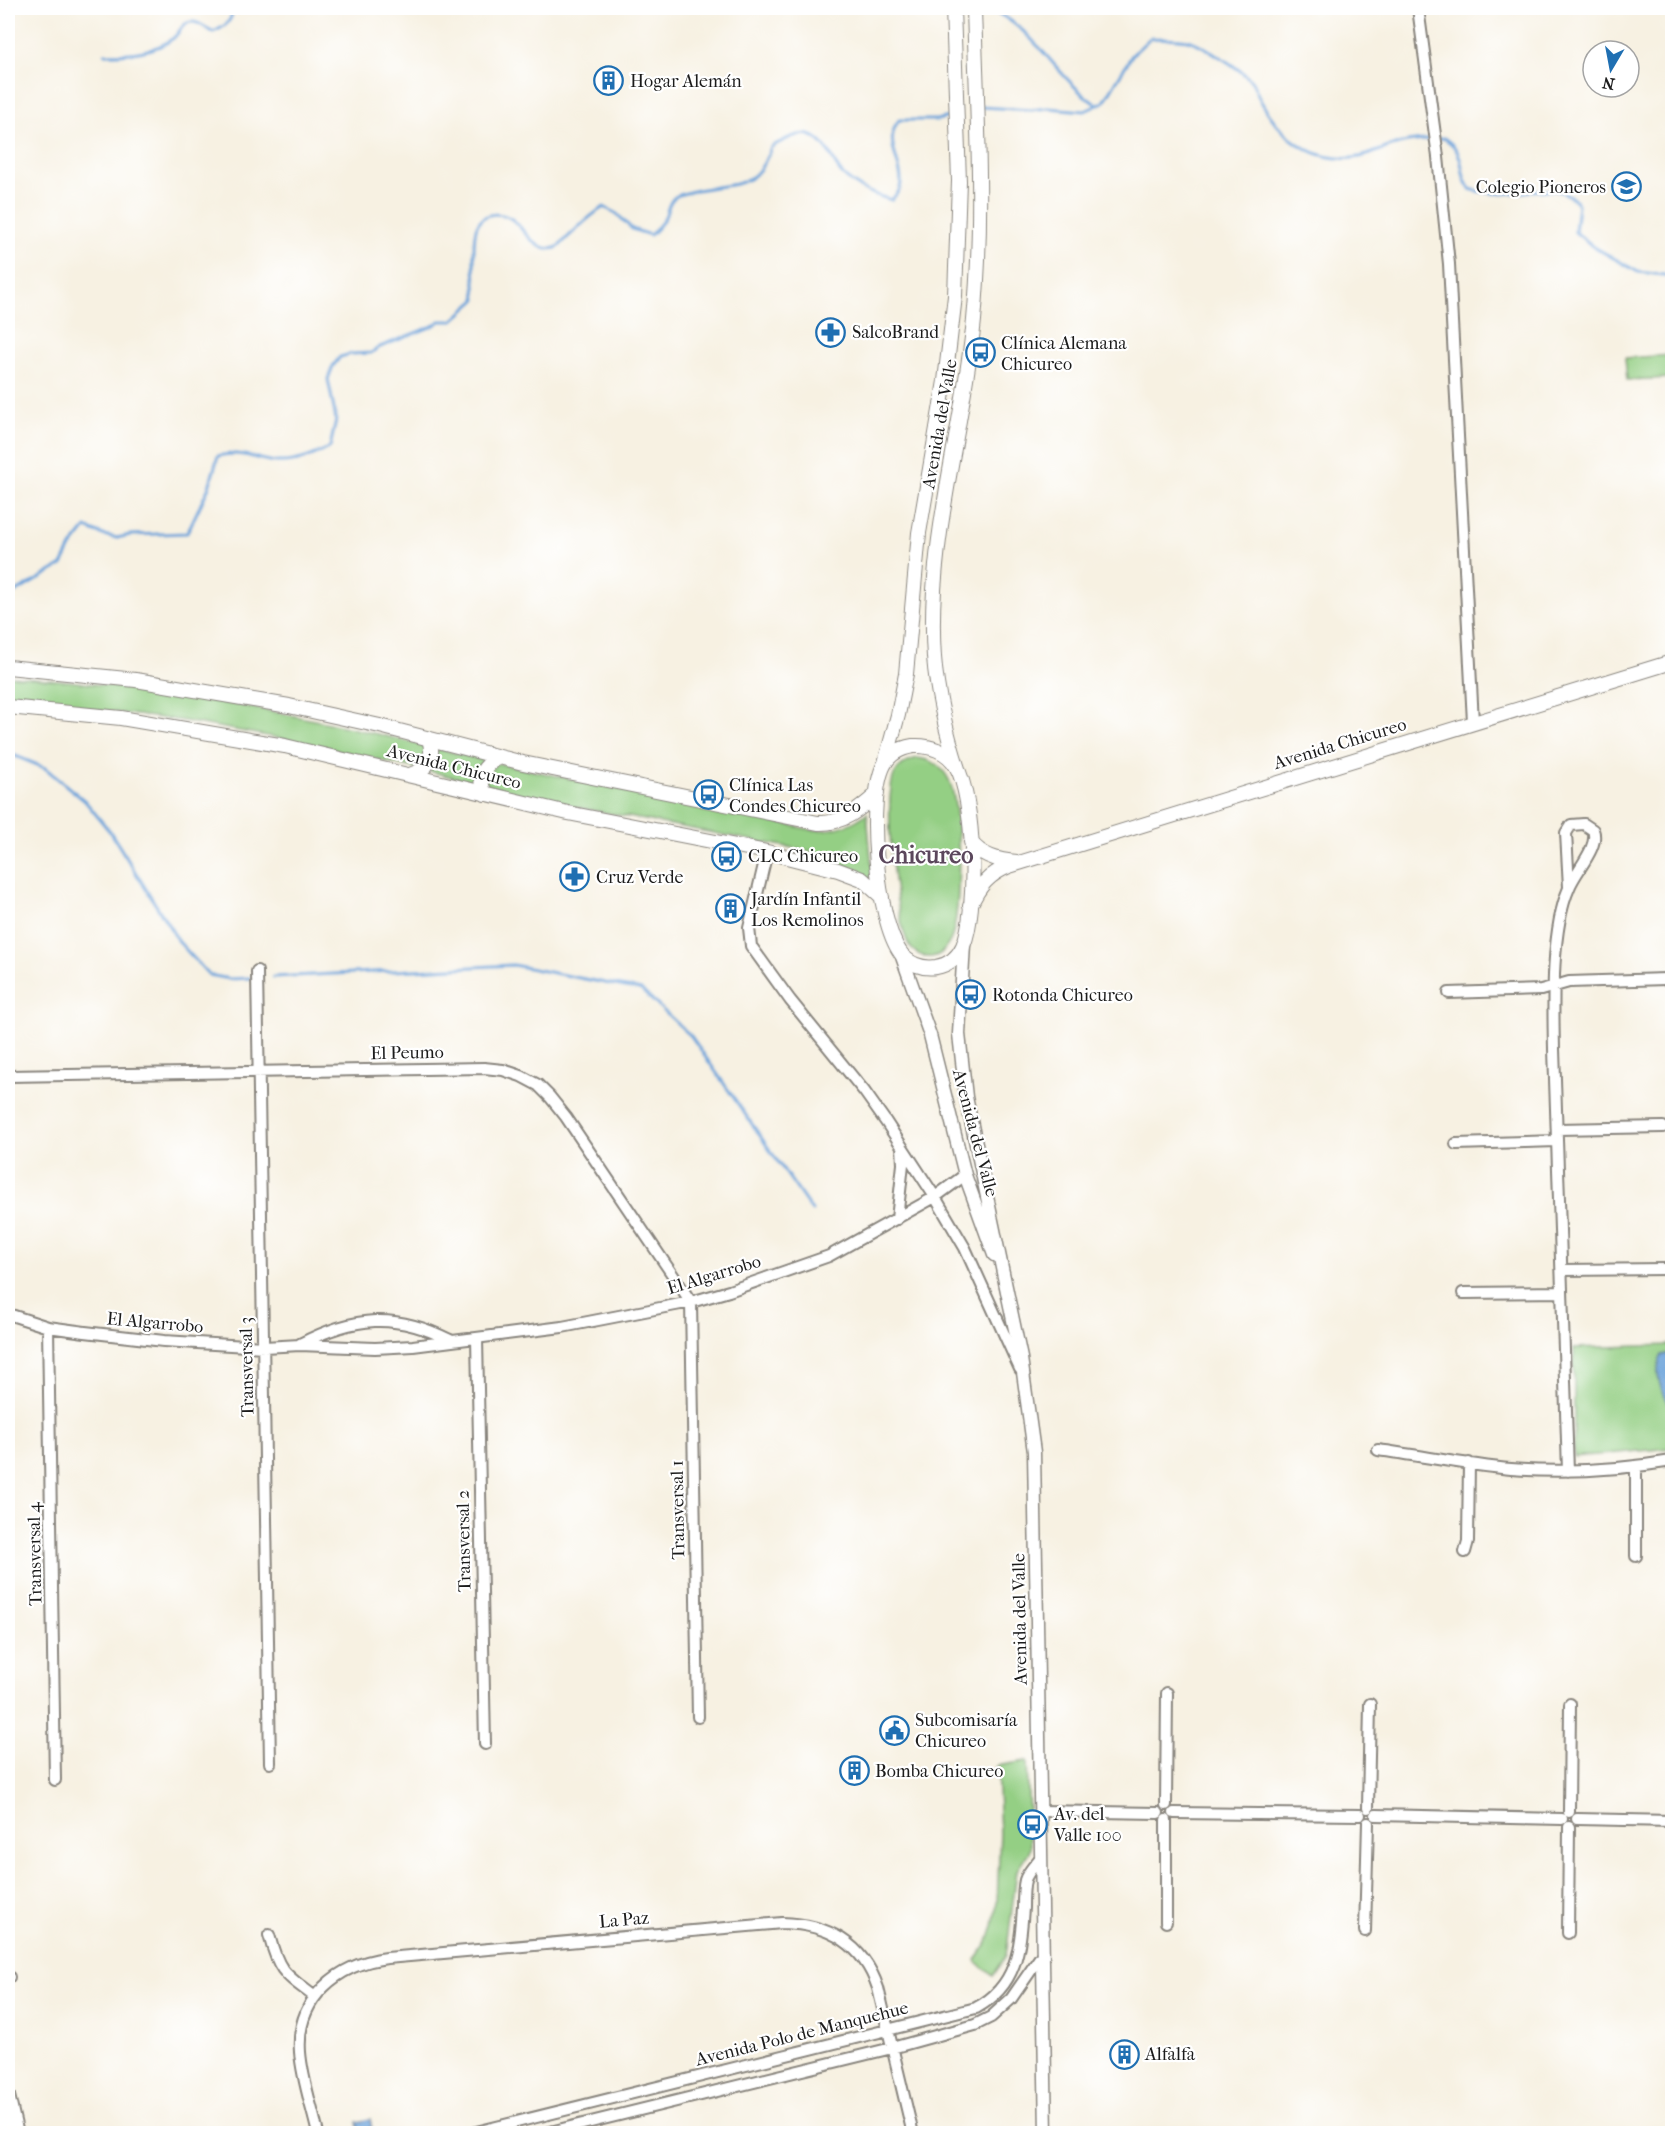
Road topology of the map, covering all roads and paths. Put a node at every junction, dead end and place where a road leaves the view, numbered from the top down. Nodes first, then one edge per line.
1 (953, 8) edge
2 (1418, 8) edge
3 (974, 11) edge
4 (1672, 662) edge
5 (8, 667) edge
6 (8, 707) edge
7 (1473, 722) junction
8 (429, 739) junction
9 (499, 757) junction
10 (885, 764) junction
11 (959, 772) junction
12 (410, 775) junction
13 (485, 794) junction
14 (877, 794) junction
15 (971, 842) junction
16 (766, 852) junction
17 (1019, 862) junction
18 (1569, 887) junction
19 (882, 897) junction
20 (970, 906) junction
21 (964, 944) junction
22 (901, 954) junction
23 (257, 971) dead end
24 (1666, 979) dead end
25 (1554, 986) junction
26 (1449, 993) dead end
27 (258, 1072) junction
28 (8, 1076) edge
29 (1663, 1127) dead end
30 (1557, 1135) junction
31 (1456, 1144) dead end
32 (902, 1147) junction
33 (965, 1175) junction
34 (935, 1197) junction
35 (897, 1219) junction
36 (1667, 1269) dead end
37 (1562, 1270) junction
38 (1562, 1292) junction
39 (1463, 1293) dead end
40 (691, 1302) junction
41 (8, 1315) edge
42 (1014, 1322) junction
43 (48, 1327) junction
44 (477, 1338) junction
45 (450, 1340) junction
46 (300, 1345) junction
47 (264, 1347) junction
48 (1025, 1381) junction
49 (1378, 1450) dead end
50 (1672, 1461) edge
51 (1469, 1463) junction
52 (1636, 1467) junction
53 (1568, 1471) junction
54 (1465, 1552) dead end
55 (1636, 1556) dead end
56 (1167, 1693) dead end
57 (1370, 1704) dead end
58 (1570, 1704) dead end
59 (698, 1717) dead end
60 (484, 1744) dead end
61 (270, 1763) dead end
62 (55, 1780) dead end
63 (1040, 1811) junction
64 (1166, 1812) junction
65 (1368, 1815) junction
66 (1569, 1819) junction
67 (1672, 1821) edge
68 (1041, 1857) junction
69 (1166, 1922) dead end
70 (1365, 1931) dead end
71 (1568, 1933) dead end
72 (269, 1935) dead end
73 (1043, 1953) junction
74 (315, 1997) junction
75 (888, 2030) junction
76 (892, 2048) junction
77 (8, 2091) edge
78 (18, 2133) edge
79 (318, 2133) edge
80 (468, 2133) edge
81 (542, 2133) edge
82 (913, 2133) edge
83 (1046, 2133) edge

1 - 10 main road, Avenida del Valle
2 - 7 street
3 - 11 main road, Avenida del Valle
4 - 7 main road, Avenida Chicureo
5 - 8 main road, Avenida Chicureo
6 - 12 main road, Avenida Chicureo
7 - 17 main road, Avenida Chicureo
8 - 9 main road, Avenida Chicureo
8 - 12 main road
9 - 13 main road
9 - 14 main road, Avenida Chicureo
10 - 11 main road
10 - 14 main road, Avenida del Valle
11 - 15 main road, Avenida del Valle
12 - 13 main road, Avenida Chicureo
13 - 16 main road, Avenida Chicureo
14 - 19 main road, Avenida del Valle
15 - 17 main road, Avenida Chicureo
15 - 20 main road, Avenida del Valle
16 - 19 main road, Avenida Chicureo
16 - 32 street
17 - 20 main road, Avenida Chicureo
18 - 18 street
18 - 25 street
19 - 22 main road, Avenida del Valle
20 - 21 main road, Avenida del Valle
21 - 22 main road
21 - 42 street, Avenida del Valle
22 - 33 street, Avenida del Valle
23 - 27 street, Transversal 3
24 - 25 street
25 - 26 street
25 - 30 street
27 - 28 street, El Peumo
27 - 40 street, El Peumo
27 - 47 street, Transversal 3
29 - 30 street
30 - 31 street
30 - 37 street
32 - 34 street
32 - 35 street
33 - 34 street, El Algarrobo
33 - 42 street, Avenida del Valle
34 - 35 street, El Algarrobo
34 - 48 street
35 - 40 street, El Algarrobo
36 - 37 street
37 - 38 street
38 - 39 street
38 - 53 street
40 - 44 street, El Algarrobo
40 - 59 street, Transversal 1
41 - 43 street, El Algarrobo
42 - 48 street, Avenida del Valle
43 - 47 street, El Algarrobo
43 - 62 street, Transversal 4
44 - 45 street, El Algarrobo
44 - 60 street, Transversal 2
45 - 46 street, El Algarrobo
45 - 46 street
46 - 47 street, El Algarrobo
47 - 61 street, Transversal 3
48 - 63 street, Avenida del Valle
49 - 51 street
50 - 52 street
51 - 53 street
51 - 54 street
52 - 53 street
52 - 55 street
56 - 64 street
57 - 65 street
58 - 66 street
63 - 64 street
63 - 68 street, Avenida del Valle
64 - 65 street
64 - 69 street
65 - 66 street
65 - 70 street
66 - 67 street
66 - 71 street
68 - 73 street, Avenida del Valle
68 - 75 street, Avenida Polo de Manquehue
72 - 74 street
73 - 76 street, Avenida Polo de Manquehue
73 - 83 street, Avenida del Valle
74 - 75 street, La Paz
74 - 79 street, La Paz
75 - 76 street, La Paz
75 - 80 street, Avenida Polo de Manquehue
76 - 81 street, Avenida Polo de Manquehue
76 - 82 street, La Paz
77 - 78 street

